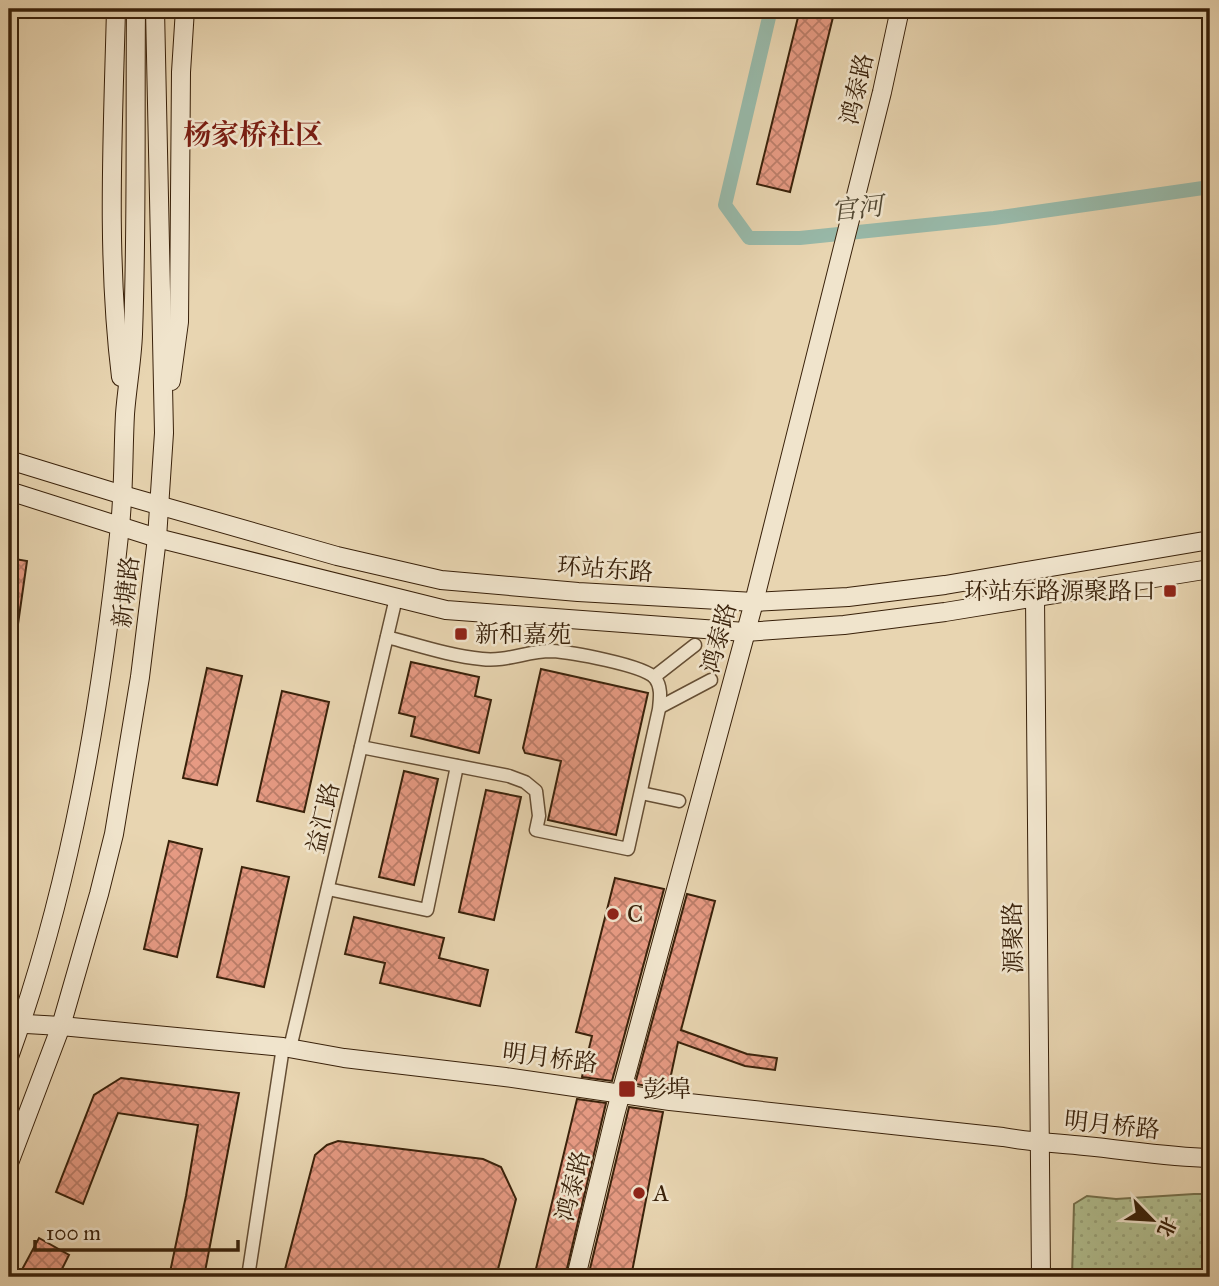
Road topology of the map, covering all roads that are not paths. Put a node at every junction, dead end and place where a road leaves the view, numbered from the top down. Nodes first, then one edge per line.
1 (116, 9) edge
2 (136, 9) edge
3 (155, 9) edge
4 (185, 9) edge
5 (900, 9) edge
6 (125, 411) junction
7 (163, 433) junction
8 (9, 460) edge
9 (9, 491) edge
10 (122, 495) junction
11 (158, 505) junction
12 (120, 525) junction
13 (157, 538) junction
14 (1210, 540) edge
15 (1210, 569) edge
16 (1035, 597) junction
17 (396, 598) junction
18 (754, 602) junction
19 (746, 632) junction
20 (387, 637) junction
21 (695, 645) dead end
22 (654, 677) junction
23 (711, 680) dead end
24 (660, 707) junction
25 (361, 747) junction
26 (457, 766) junction
27 (641, 793) junction
28 (679, 801) dead end
29 (328, 889) junction
30 (15, 1023) edge
31 (61, 1026) junction
32 (287, 1048) junction
33 (9, 1057) edge
34 (621, 1092) junction
35 (1040, 1144) junction
36 (1210, 1158) edge
37 (9, 1163) edge
38 (248, 1277) edge
39 (576, 1277) edge
40 (1041, 1277) edge

1 - 6 main road
2 - 6 main road, 新塘路
3 - 7 main road, 新塘路
4 - 7 main road
5 - 18 main road, 鸿泰路
6 - 10 main road, 新塘路
7 - 11 main road, 新塘路
8 - 10 main road, 环站东路
9 - 12 main road
10 - 11 main road, 环站东路
10 - 12 main road, 新塘路
11 - 13 main road, 新塘路
11 - 18 main road, 环站东路
12 - 13 main road
12 - 30 main road, 新塘路
13 - 17 main road
13 - 31 main road, 新塘路
14 - 18 main road, 环站东路
15 - 16 main road
16 - 19 main road
16 - 35 main road, 源聚路
17 - 19 main road
17 - 20 street, 益汇路
18 - 19 main road, 鸿泰路
19 - 34 main road, 鸿泰路
20 - 22 street
20 - 25 street, 益汇路
21 - 22 street
22 - 24 street
23 - 24 street
24 - 27 street
25 - 26 street
25 - 29 street, 益汇路
26 - 27 street
26 - 29 street
27 - 28 street
29 - 32 street, 益汇路
30 - 31 main road, 明月桥路
30 - 33 main road, 新塘路
31 - 32 main road, 明月桥路
31 - 37 main road, 新塘路
32 - 34 main road, 明月桥路
32 - 38 street, 益汇路
34 - 35 main road, 明月桥路
34 - 39 main road, 鸿泰路
35 - 36 main road, 明月桥路
35 - 40 main road, 源聚路

